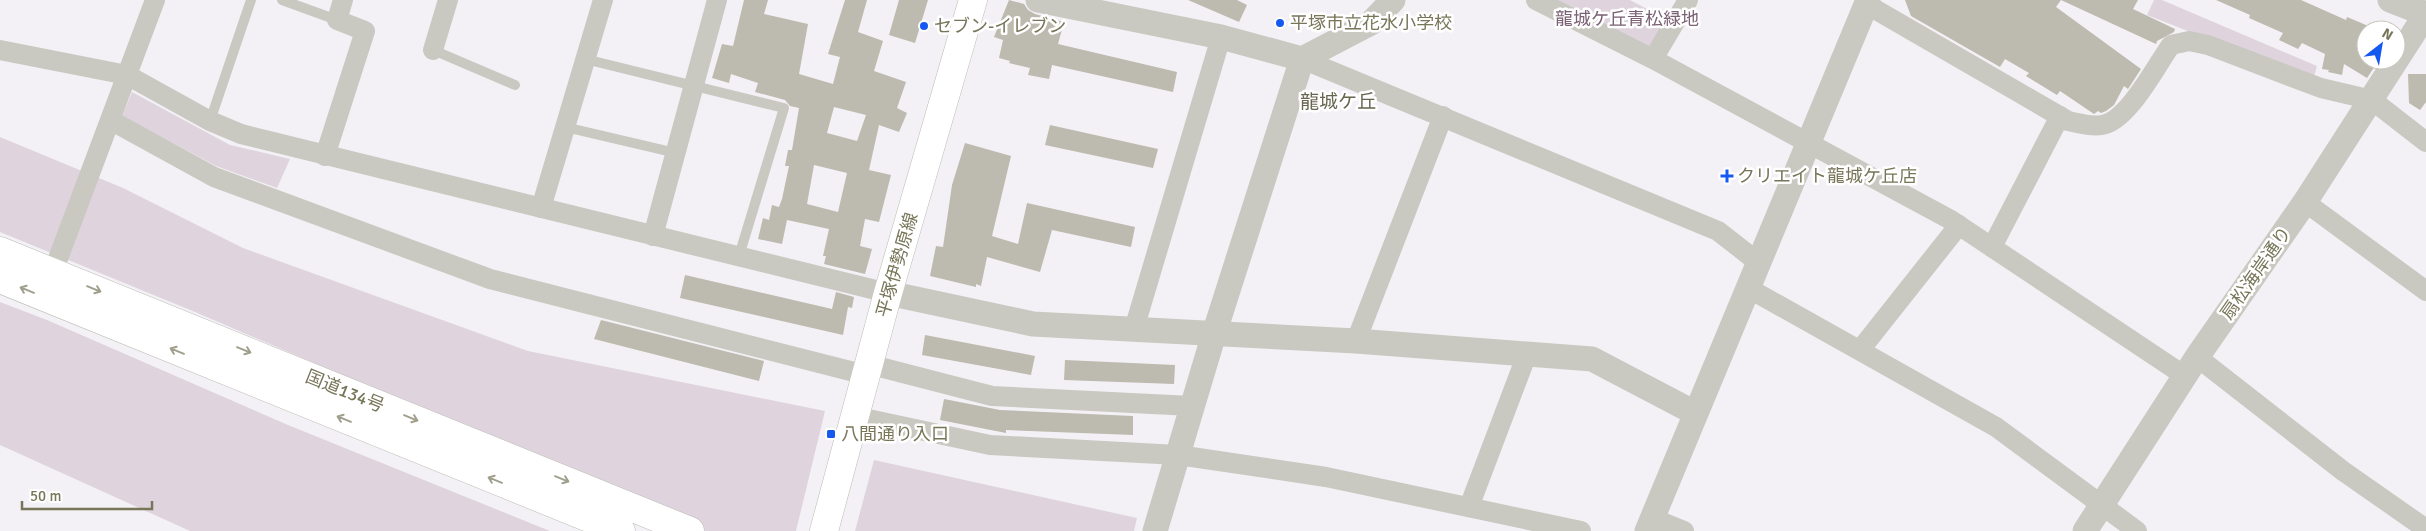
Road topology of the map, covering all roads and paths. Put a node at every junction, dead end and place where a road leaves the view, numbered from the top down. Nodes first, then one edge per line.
1 (155, 0) edge
2 (251, 0) edge
3 (282, 0) edge
4 (343, 0) edge
5 (448, 0) edge
6 (603, 0) edge
7 (717, 0) edge
8 (973, 0) edge
9 (1038, 0) edge
10 (1393, 0) edge
11 (1536, 0) edge
12 (1688, 0) edge
13 (2390, 0) edge
14 (1867, 2) edge
15 (2426, 14) edge
16 (337, 20) junction
17 (1220, 37) junction
18 (0, 50) edge
19 (433, 50) joint
20 (1302, 58) junction
21 (585, 59) junction
22 (1653, 59) junction
23 (127, 75) junction
24 (694, 84) junction
25 (515, 85) dead end
26 (2372, 100) junction
27 (1443, 116) junction
28 (2060, 116) junction
29 (112, 121) junction
30 (210, 121) junction
31 (565, 127) junction
32 (2426, 142) edge
33 (1808, 143) junction
34 (676, 154) junction
35 (326, 156) junction
36 (2305, 202) junction
37 (541, 208) junction
38 (1960, 225) junction
39 (653, 236) junction
40 (1992, 247) junction
41 (0, 250) edge
42 (739, 256) junction
43 (1759, 263) junction
44 (53, 272) junction
45 (0, 279) edge
46 (1748, 288) junction
47 (2426, 291) edge
48 (888, 292) junction
49 (1134, 330) junction
50 (1214, 334) junction
51 (1356, 341) junction
52 (1860, 350) junction
53 (1527, 354) junction
54 (2191, 367) junction
55 (867, 369) junction
56 (1192, 406) junction
57 (1694, 413) junction
58 (854, 416) junction
59 (1178, 455) junction
60 (2101, 506) junction
61 (1469, 507) junction
62 (1649, 524) edge
63 (2426, 529) edge
64 (621, 531) edge
65 (690, 531) edge
66 (824, 531) edge
67 (1155, 531) edge
68 (1581, 531) edge
69 (1684, 531) edge
70 (2085, 531) edge
71 (2137, 531) edge

1 - 23 street
2 - 30 lane
3 - 16 lane
4 - 16 street
5 - 19 street
6 - 21 street
7 - 24 street
8 - 48 main road, 平塚伊勢原線
9 - 17 street
10 - 20 street
11 - 22 street
12 - 22 street
13 - 15 street
14 - 28 street
14 - 33 street
15 - 26 street, 扇松海岸通り
16 - 35 street
17 - 20 street
17 - 49 street
18 - 23 street
19 - 25 lane
20 - 27 street
20 - 50 street
21 - 24 lane
21 - 31 street
22 - 33 street
23 - 29 street
23 - 30 street
24 - 34 street
24 - 42 lane
26 - 28 street
26 - 32 street
26 - 36 street, 扇松海岸通り
27 - 43 street
27 - 51 street
28 - 40 street
29 - 44 street
29 - 55 street
30 - 35 street
31 - 34 lane
31 - 37 street
33 - 38 street
33 - 43 street
34 - 39 street
35 - 37 street
36 - 47 street
36 - 54 street, 扇松海岸通り
37 - 39 street
38 - 40 street
38 - 52 street
39 - 42 street
40 - 54 street
41 - 44 main road, 国道134号
42 - 48 street
43 - 46 street
44 -> 65 main road, 国道134号
64 -> 45 main road, 国道134号
46 - 52 street
46 - 57 street
48 - 49 street
48 - 55 main road, 平塚伊勢原線
49 - 50 street
50 - 51 street
50 - 56 street
51 - 53 street
52 - 60 street
53 - 57 street
53 - 61 street
54 - 60 street, 扇松海岸通り
54 - 63 street
55 - 56 street
55 - 58 main road, 平塚伊勢原線
56 - 59 street
57 - 62 street
58 - 59 street
58 - 66 main road, 平塚伊勢原線
59 - 61 street
59 - 67 street
60 - 70 street, 扇松海岸通り
60 - 71 street
61 - 68 street
62 - 69 street

